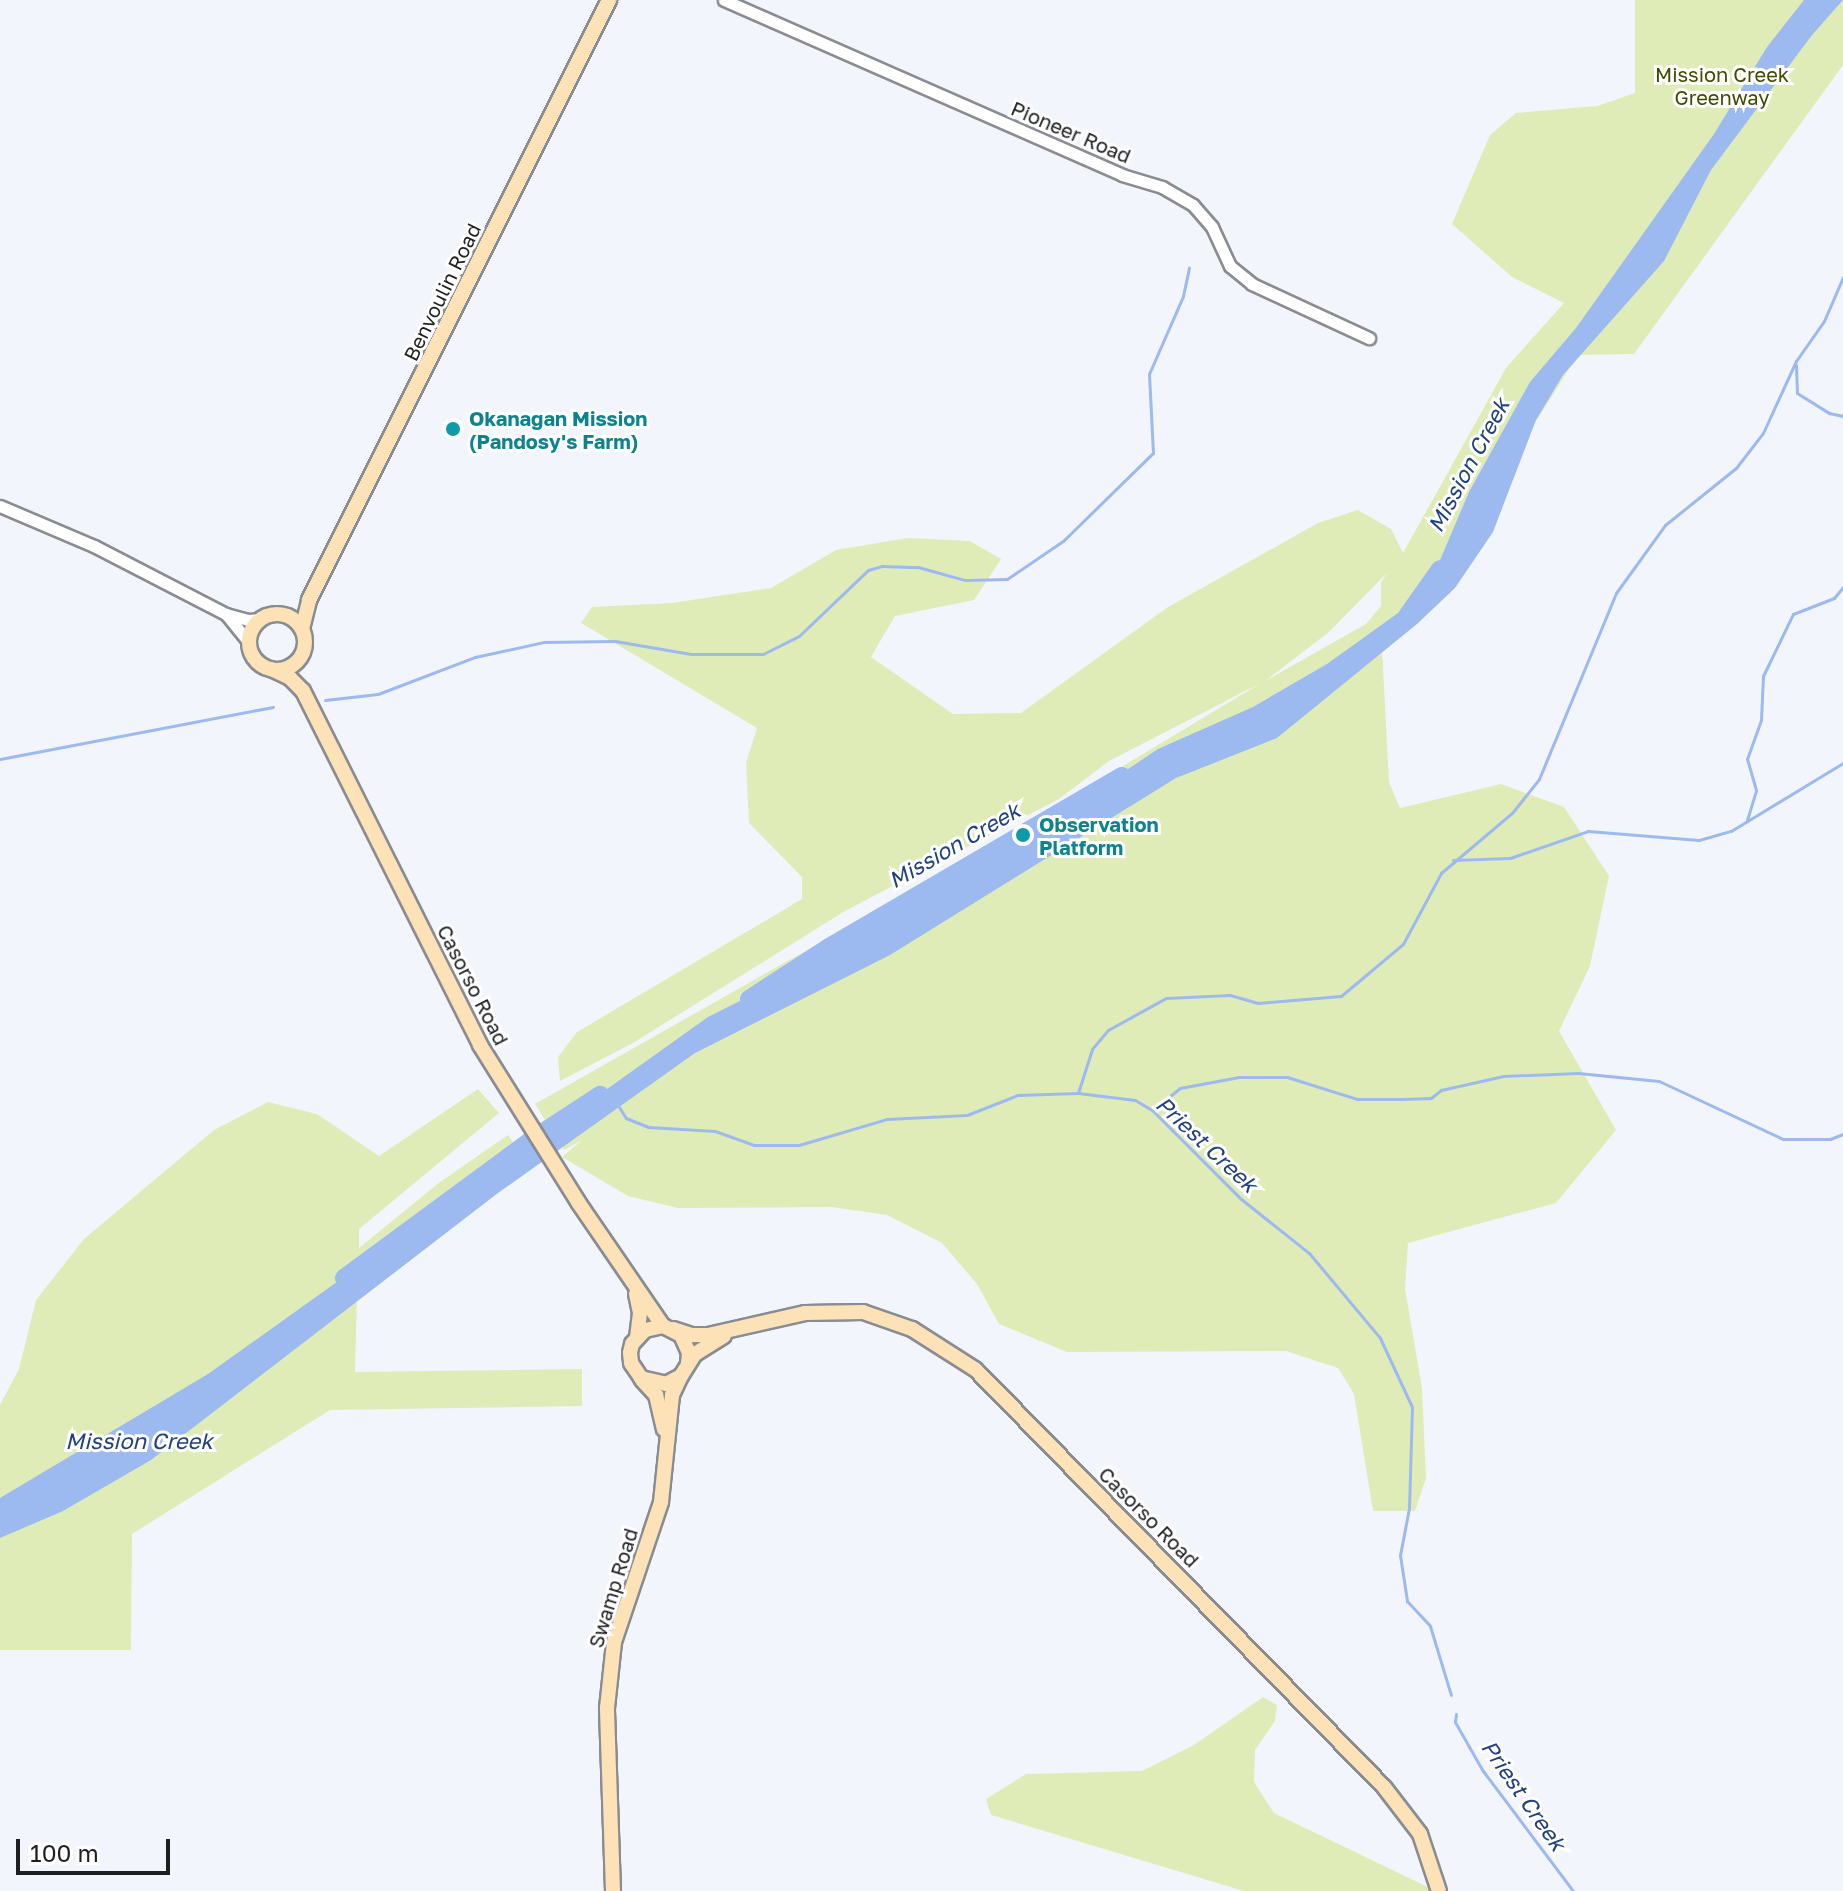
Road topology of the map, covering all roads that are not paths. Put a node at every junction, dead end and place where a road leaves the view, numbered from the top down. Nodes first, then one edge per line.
1 (609, 0) edge
2 (724, 0) edge
3 (1369, 338) dead end
4 (0, 506) edge
5 (309, 600) junction
6 (226, 614) junction
7 (279, 614) junction
8 (261, 619) junction
9 (302, 629) junction
10 (249, 642) junction
11 (302, 655) junction
12 (271, 669) junction
13 (303, 691) junction
14 (632, 1283) junction
15 (668, 1328) junction
16 (743, 1328) junction
17 (637, 1336) junction
18 (684, 1369) junction
19 (641, 1378) junction
20 (667, 1441) junction
21 (613, 1891) edge
22 (1439, 1891) edge

1 - 5 main road, Benvoulin Road
2 - 3 street, Pioneer Road
4 - 6 street
5 - 7 main road
5 - 9 main road, Benvoulin Road
6 - 8 street
6 - 10 street
7 - 8 main road
7 - 9 main road
8 - 10 main road
9 - 11 main road
10 - 12 main road
11 - 12 main road
11 - 13 main road, Casorso Road
12 - 13 main road, Casorso Road
13 - 14 main road, Casorso Road
14 - 15 main road, Casorso Road
14 - 17 main road, Casorso Road
15 - 16 main road, Casorso Road
15 - 17 main road
15 - 18 main road
16 - 18 main road, Casorso Road
16 - 22 main road, Casorso Road
17 - 19 main road
18 - 19 main road
18 - 20 main road, Swamp Road
19 - 20 main road, Swamp Road
20 - 21 main road, Swamp Road

